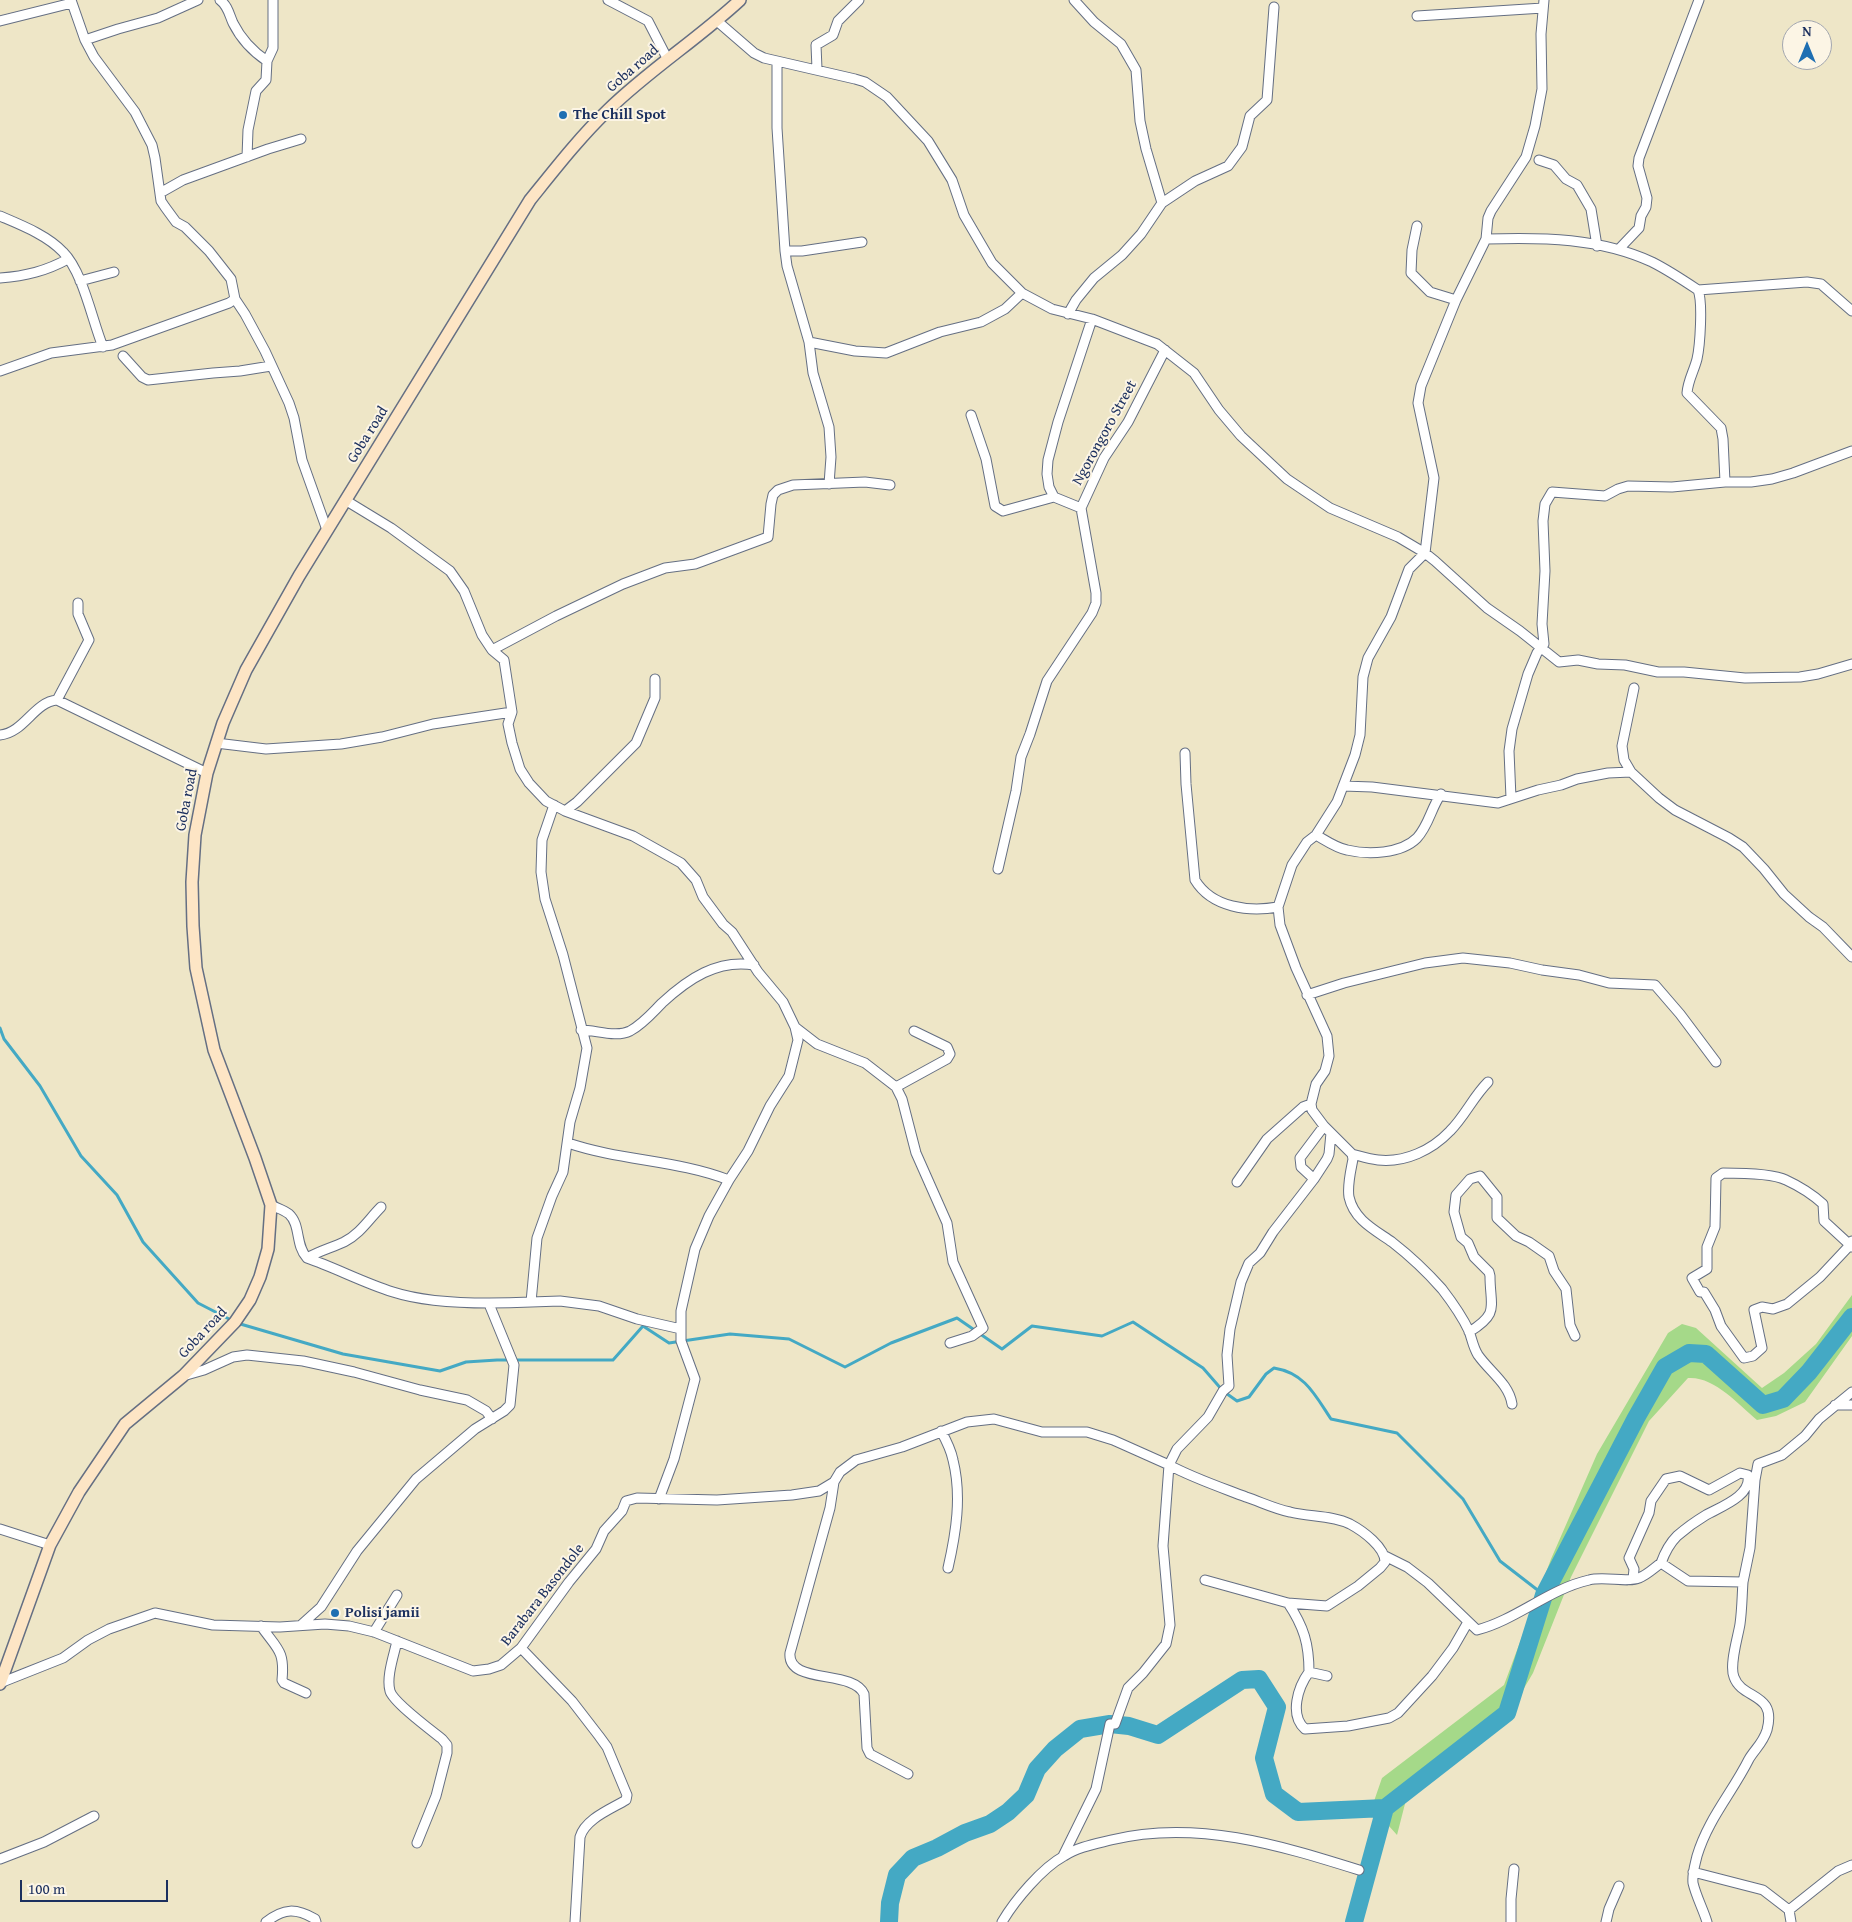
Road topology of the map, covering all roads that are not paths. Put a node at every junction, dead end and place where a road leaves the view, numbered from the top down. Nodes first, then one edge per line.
1 (198, 0) edge
2 (220, 0) edge
3 (273, 0) edge
4 (608, 0) edge
5 (740, 0) edge
6 (859, 0) edge
7 (1074, 0) edge
8 (1699, 0) edge
9 (71, 1) edge
10 (1543, 4) edge
11 (1274, 7) dead end
12 (1417, 16) dead end
13 (0, 20) edge
14 (718, 21) junction
15 (85, 40) junction
16 (668, 58) junction
17 (267, 61) junction
18 (777, 62) junction
19 (816, 69) junction
20 (301, 139) dead end
21 (248, 157) junction
22 (1539, 160) dead end
23 (160, 193) junction
24 (1162, 203) junction
25 (0, 216) edge
26 (1417, 226) dead end
27 (1486, 240) junction
28 (862, 242) dead end
29 (1597, 246) junction
30 (1619, 249) junction
31 (785, 251) junction
32 (68, 259) junction
33 (114, 272) dead end
34 (0, 278) edge
35 (80, 281) junction
36 (1698, 290) junction
37 (1022, 293) junction
38 (235, 299) junction
39 (1456, 300) junction
40 (1852, 310) edge
41 (1068, 314) junction
42 (1092, 319) junction
43 (809, 342) junction
44 (103, 347) junction
45 (1165, 350) junction
46 (123, 356) dead end
47 (271, 366) junction
48 (0, 371) edge
49 (971, 415) dead end
50 (1849, 453) edge
51 (1852, 462) edge
52 (1725, 482) junction
53 (829, 484) junction
54 (890, 485) dead end
55 (1054, 497) junction
56 (345, 500) junction
57 (1081, 508) junction
58 (327, 530) junction
59 (1425, 553) junction
60 (78, 603) dead end
61 (1541, 648) junction
62 (492, 650) junction
63 (1852, 664) edge
64 (655, 679) dead end
65 (1634, 688) dead end
66 (57, 700) junction
67 (512, 712) junction
68 (0, 735) edge
69 (216, 743) junction
70 (1185, 753) dead end
71 (1631, 772) junction
72 (207, 773) junction
73 (1344, 786) junction
74 (1441, 794) junction
75 (1511, 798) junction
76 (554, 805) junction
77 (564, 811) junction
78 (1316, 835) junction
79 (998, 869) dead end
80 (1278, 907) junction
81 (1852, 957) edge
82 (754, 965) junction
83 (1307, 995) junction
84 (794, 1027) junction
85 (581, 1030) junction
86 (914, 1031) dead end
87 (1716, 1062) dead end
88 (1488, 1082) dead end
89 (896, 1087) junction
90 (1311, 1104) junction
91 (1328, 1129) junction
92 (568, 1143) junction
93 (1352, 1154) junction
94 (1314, 1179) junction
95 (729, 1180) junction
96 (1237, 1182) dead end
97 (271, 1206) junction
98 (381, 1207) dead end
99 (1851, 1244) edge
100 (307, 1258) junction
101 (531, 1302) junction
102 (489, 1304) junction
103 (681, 1329) junction
104 (1469, 1332) junction
105 (1576, 1336) dead end
106 (950, 1343) dead end
107 (183, 1376) junction
108 (1852, 1392) edge
109 (1512, 1404) dead end
110 (1835, 1405) junction
111 (1852, 1405) edge
112 (492, 1419) junction
113 (941, 1431) junction
114 (1169, 1465) junction
115 (834, 1482) junction
116 (658, 1499) junction
117 (0, 1529) edge
118 (50, 1545) junction
119 (1385, 1556) junction
120 (1661, 1563) junction
121 (948, 1568) dead end
122 (1633, 1579) junction
123 (1206, 1580) dead end
124 (1743, 1582) junction
125 (397, 1595) dead end
126 (1288, 1604) junction
127 (1468, 1622) junction
128 (301, 1625) junction
129 (261, 1626) junction
130 (374, 1632) junction
131 (397, 1641) junction
132 (521, 1648) junction
133 (1309, 1672) junction
134 (1327, 1676) dead end
135 (0, 1683) edge
136 (306, 1693) dead end
137 (908, 1774) dead end
138 (94, 1816) dead end
139 (417, 1843) dead end
140 (1063, 1856) junction
141 (0, 1859) edge
142 (1852, 1865) edge
143 (1514, 1869) dead end
144 (1359, 1870) dead end
145 (1693, 1872) junction
146 (1619, 1886) dead end
147 (1789, 1910) junction
148 (266, 1922) edge
149 (316, 1922) edge
150 (575, 1922) edge
151 (1002, 1922) edge
152 (1511, 1922) edge
153 (1606, 1922) edge
154 (1707, 1922) edge
155 (1791, 1922) edge

1 - 15 street
2 - 17 street
3 - 17 street
4 - 16 street
5 - 14 main road, Goba road
6 - 19 street
7 - 24 street
8 - 30 street
9 - 13 street
9 - 15 street
10 - 12 street
10 - 27 street
11 - 24 street
14 - 16 main road, Goba road
14 - 18 street
15 - 23 street
16 - 56 main road, Goba road
17 - 21 street
18 - 19 street
18 - 31 street
19 - 37 street
20 - 21 street
21 - 23 street
22 - 29 street
23 - 38 street
24 - 41 street
25 - 32 street
26 - 39 street
27 - 29 street
27 - 39 street
28 - 31 street
29 - 30 street
30 - 36 street
31 - 43 street
32 - 34 street
32 - 35 street
33 - 35 street
35 - 44 street
36 - 40 street
36 - 52 street
37 - 41 street
37 - 43 street
38 - 44 street
38 - 47 street
39 - 59 street
41 - 42 street
42 - 45 street
42 - 55 street
43 - 53 street
44 - 48 street
45 - 57 street, Ngorongoro Street
45 - 59 street
46 - 47 street
47 - 58 street
49 - 55 street
50 - 51 street
50 - 52 street
52 - 61 street
53 - 54 street
53 - 62 street
55 - 57 street
56 - 58 main road, Goba road
56 - 62 street
57 - 79 street, Ngorongoro Street
58 - 69 main road, Goba road
59 - 61 street
59 - 73 street
60 - 66 street
61 - 63 street
61 - 75 street
62 - 67 street
64 - 77 street
65 - 71 street
66 - 68 street
66 - 72 street
67 - 69 street
67 - 76 street
69 - 72 main road, Goba road
70 - 80 street
71 - 75 street
71 - 81 street
72 - 97 main road, Goba road
73 - 74 street
73 - 78 street
74 - 75 street
74 - 78 street
76 - 77 street
76 - 85 street
77 - 82 street
78 - 80 street
80 - 83 street
82 - 84 street
82 - 85 street
83 - 87 street
83 - 90 street
84 - 89 street
84 - 95 street
85 - 92 street
86 - 89 street
88 - 93 street
89 - 106 street
90 - 91 street
90 - 96 street
91 - 93 street
91 - 94 street
91 - 94 street
92 - 95 street
92 - 101 street
93 - 104 street
94 - 114 street
95 - 103 street
97 - 100 street
97 - 107 main road, Goba road
98 - 100 street
99 - 99 street
100 - 102 street
101 - 102 street
101 - 103 street
102 - 112 street
103 - 116 street
104 - 105 street
104 - 109 street
107 - 112 street
107 - 118 main road, Goba road
108 - 110 street
110 - 111 street
110 - 124 street
112 - 128 street
113 - 114 street
113 - 115 street
113 - 121 street
114 - 119 street
114 - 140 street
115 - 116 street
115 - 137 street
116 - 132 street, Barabara Basondole
117 - 118 street
118 - 135 main road, Goba road
119 - 126 street
119 - 127 street
120 - 122 street
120 - 122 street
120 - 124 street
122 - 127 street
123 - 126 street
124 - 145 street
125 - 130 street
126 - 133 street
127 - 133 street
128 - 129 street, Barabara Basondole
128 - 130 street, Barabara Basondole
129 - 135 street, Barabara Basondole
129 - 136 street
130 - 131 street, Barabara Basondole
131 - 132 street, Barabara Basondole
131 - 139 street
132 - 150 street
133 - 134 street
138 - 141 street
140 - 144 street
140 - 151 street
142 - 147 street
143 - 152 street
145 - 147 street
145 - 154 street
146 - 153 street
147 - 155 street
148 - 149 street

